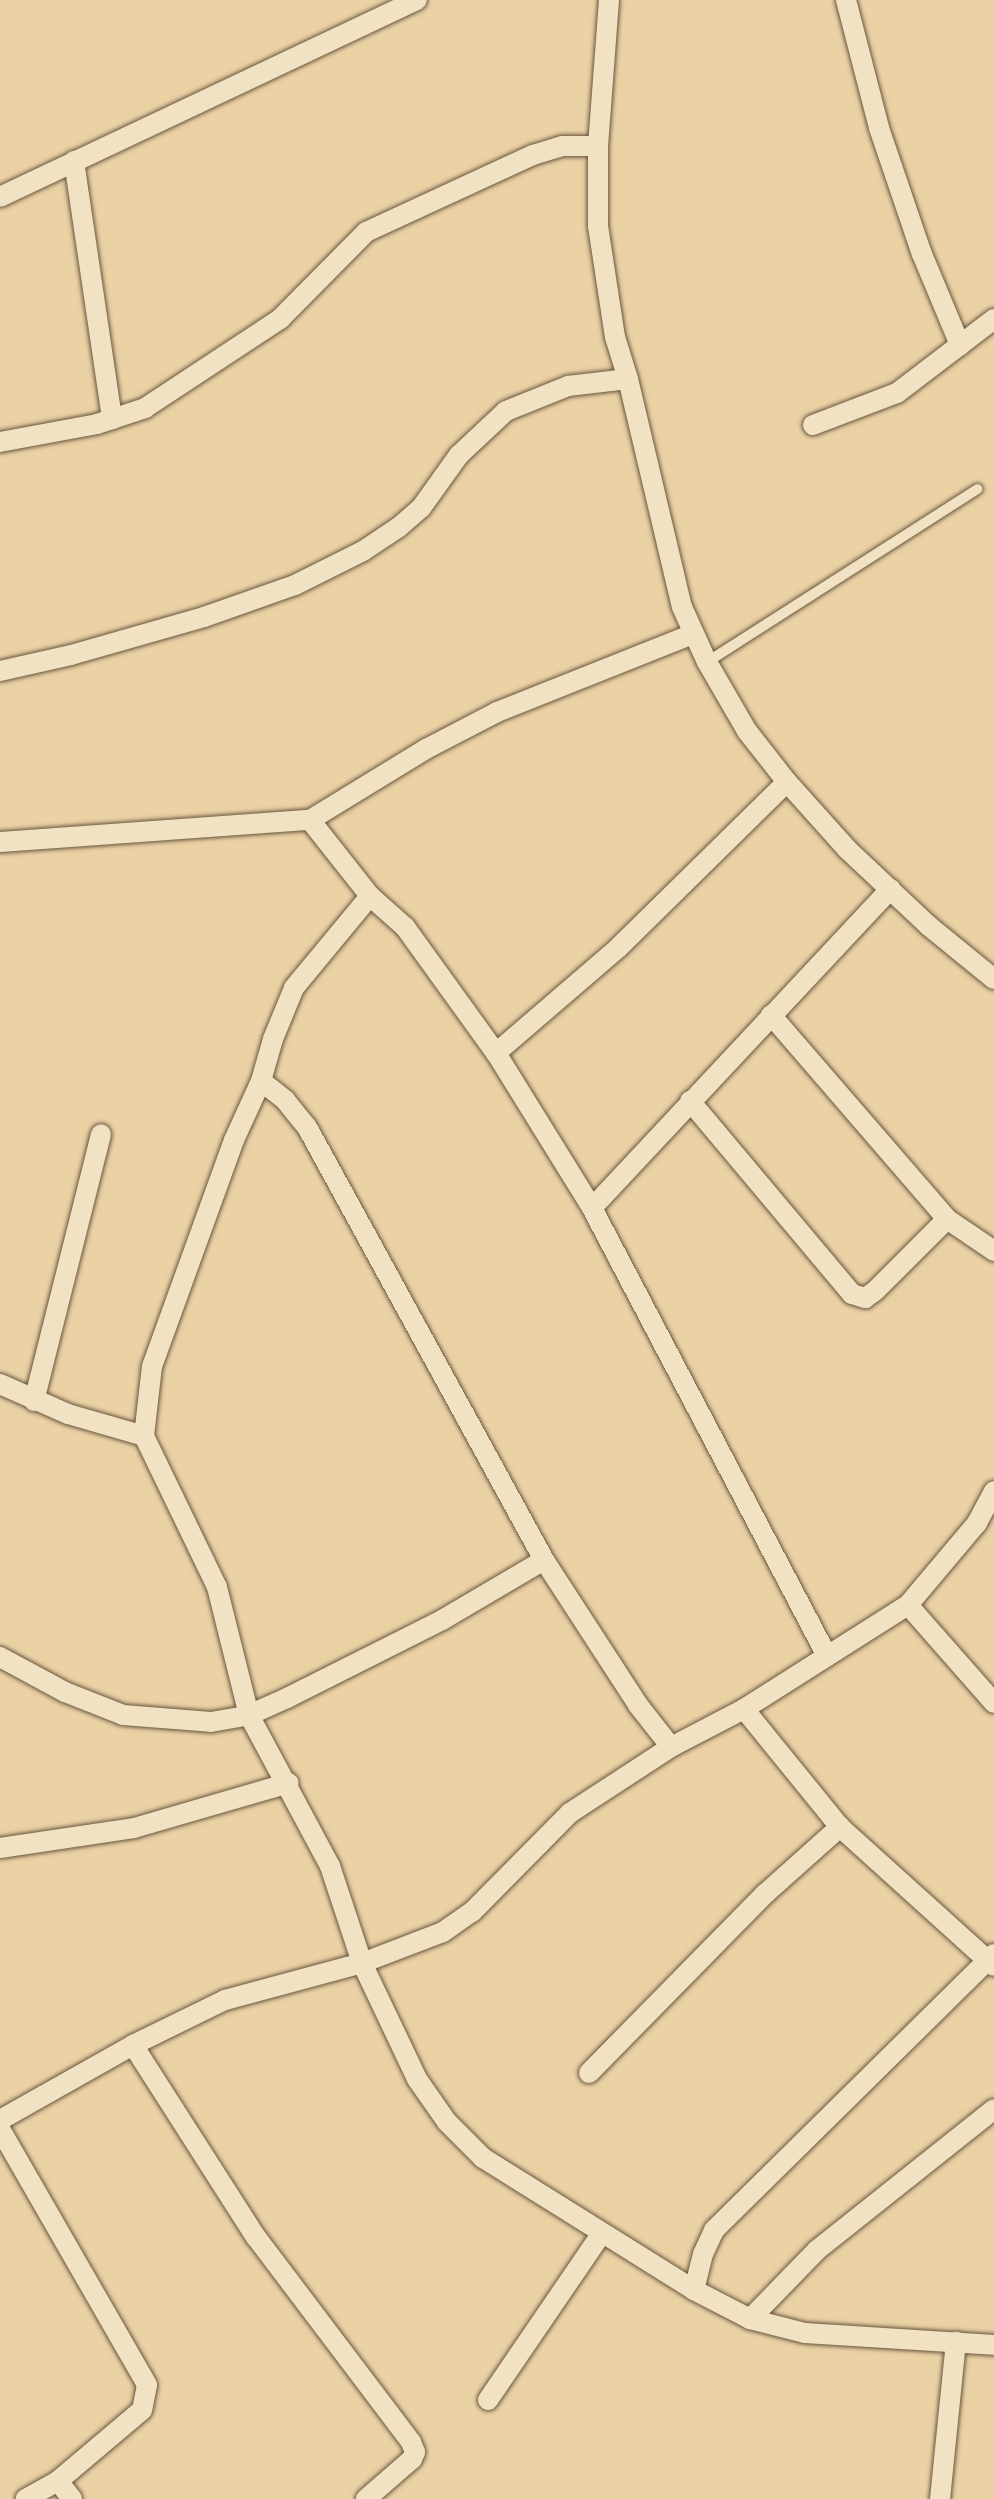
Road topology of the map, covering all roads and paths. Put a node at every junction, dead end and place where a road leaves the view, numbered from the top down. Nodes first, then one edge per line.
1 (417, 0) edge
2 (609, 0) edge
3 (846, 0) edge
4 (598, 146) junction
5 (74, 161) junction
6 (0, 197) edge
7 (994, 319) edge
8 (960, 345) junction
9 (628, 379) junction
10 (112, 419) junction
11 (813, 425) dead end
12 (0, 442) edge
13 (977, 489) dead end
14 (693, 634) junction
15 (707, 662) junction
16 (0, 671) edge
17 (787, 782) junction
18 (310, 820) junction
19 (0, 842) edge
20 (891, 889) junction
21 (370, 896) junction
22 (994, 979) edge
23 (771, 1015) junction
24 (496, 1053) junction
25 (261, 1081) junction
26 (690, 1101) junction
27 (101, 1134) dead end
28 (592, 1208) junction
29 (947, 1219) junction
30 (994, 1251) edge
31 (0, 1384) edge
32 (34, 1401) junction
33 (144, 1436) junction
34 (994, 1491) edge
35 (544, 1560) junction
36 (908, 1605) junction
37 (827, 1656) junction
38 (0, 1657) edge
39 (994, 1703) edge
40 (744, 1709) junction
41 (249, 1715) junction
42 (671, 1747) junction
43 (289, 1783) junction
44 (840, 1827) junction
45 (0, 1848) edge
46 (992, 1960) edge
47 (362, 1963) junction
48 (133, 2045) junction
49 (589, 2073) dead end
50 (994, 2109) edge
51 (0, 2120) edge
52 (0, 2129) edge
53 (602, 2233) junction
54 (694, 2290) junction
55 (750, 2319) junction
56 (956, 2342) junction
57 (994, 2345) edge
58 (488, 2400) dead end
59 (58, 2481) junction
60 (26, 2499) edge
61 (72, 2499) edge
62 (366, 2499) edge
63 (940, 2499) edge

1 - 5 street
2 - 4 street
3 - 8 street
4 - 9 street
4 - 10 street
5 - 6 street
5 - 10 street
7 - 8 street
8 - 11 street
9 - 14 street
9 - 16 street
10 - 12 street
13 - 15 lane
14 - 15 street
14 - 18 street
15 - 17 street
17 - 20 street
17 - 24 street
18 - 19 street
18 - 21 street
20 - 22 street
20 - 23 street
21 - 24 street
21 - 25 street
23 - 26 street
23 - 29 street
24 - 28 street
25 - 33 street
25 - 35 street
26 - 28 street
26 - 29 street
27 - 32 street
28 - 37 street
29 - 30 street
31 - 32 street
32 - 33 street
33 - 41 street
34 - 36 street
35 - 41 street
35 - 42 street
36 - 37 street
36 - 39 street
37 - 40 street
38 - 41 street
40 - 42 street
40 - 44 street
41 - 43 street
42 - 47 street
43 - 45 street
43 - 47 street
44 - 46 street
44 - 49 street
46 - 54 street
47 - 48 street
47 - 53 street
48 - 51 street
48 - 62 street
50 - 55 street
52 - 59 street
53 - 54 street
53 - 58 street
54 - 55 street
55 - 56 street
56 - 57 street
56 - 63 street
59 - 60 street
59 - 61 street

